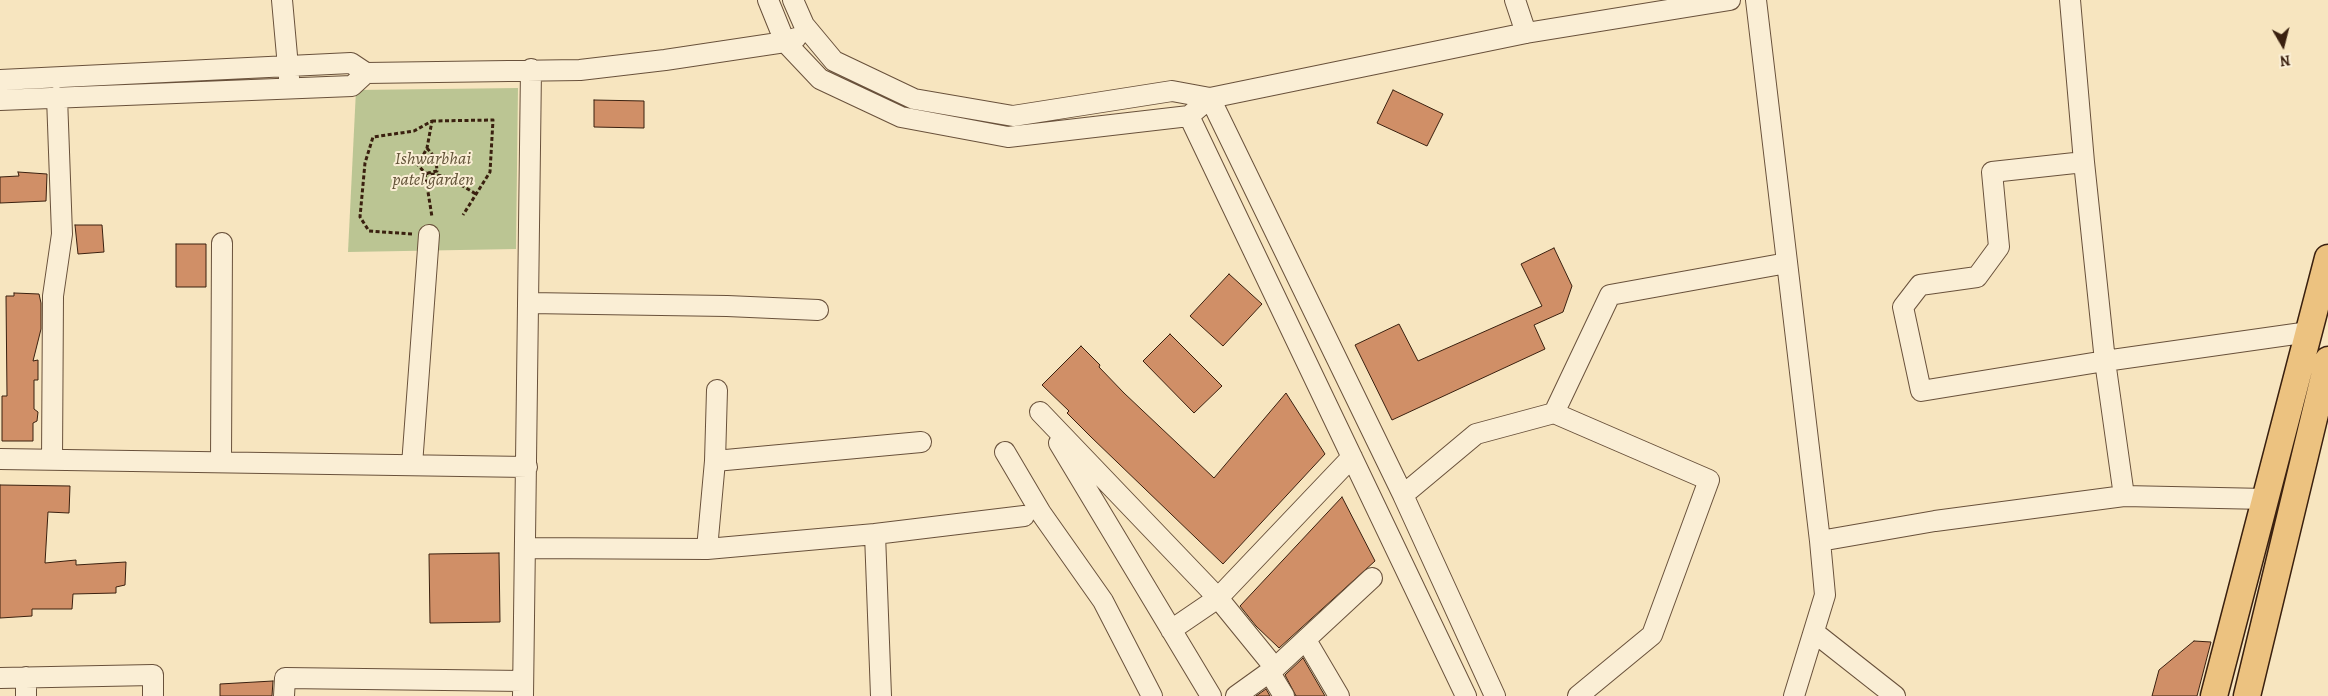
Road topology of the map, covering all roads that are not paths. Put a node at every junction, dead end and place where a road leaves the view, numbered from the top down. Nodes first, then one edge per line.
1 (282, 0) edge
2 (768, 0) edge
3 (793, 0) edge
4 (1515, 0) edge
5 (1730, 0) edge
6 (1756, 0) edge
7 (2070, 0) edge
8 (810, 33) junction
9 (1526, 33) junction
10 (785, 42) junction
11 (287, 64) junction
12 (531, 69) junction
13 (366, 74) junction
14 (0, 80) edge
15 (290, 87) junction
16 (57, 97) junction
17 (1210, 98) junction
18 (0, 100) edge
19 (1189, 116) junction
20 (2084, 162) junction
21 (429, 235) road end
22 (222, 243) dead end
23 (2328, 258) edge
24 (1787, 263) junction
25 (529, 303) junction
26 (818, 310) dead end
27 (2309, 332) junction
28 (2328, 360) edge
29 (2106, 361) junction
30 (718, 390) dead end
31 (1554, 413) junction
32 (921, 442) dead end
33 (1005, 452) dead end
34 (1352, 457) junction
35 (0, 459) edge
36 (52, 460) junction
37 (221, 462) junction
38 (715, 462) junction
39 (412, 465) junction
40 (526, 467) junction
41 (1403, 495) junction
42 (2124, 496) junction
43 (2266, 499) junction
44 (1024, 516) dead end
45 (875, 534) junction
46 (1820, 541) junction
47 (525, 548) junction
48 (707, 550) junction
49 (1372, 578) dead end
50 (1218, 598) junction
51 (1172, 630) junction
52 (1814, 633) junction
53 (1306, 640) junction
54 (1273, 671) junction
55 (0, 678) edge
56 (26, 687) edge
57 (523, 689) edge
58 (153, 696) edge
59 (284, 696) edge
60 (881, 696) edge
61 (1152, 696) edge
62 (1211, 696) edge
63 (1236, 696) edge
64 (1284, 696) edge
65 (1339, 696) edge
66 (1466, 696) edge
67 (1495, 696) edge
68 (1578, 696) edge
69 (1794, 696) edge
70 (1895, 696) edge
71 (2214, 696) edge
72 (2247, 696) edge

1 - 11 street
2 - 10 street
3 - 8 street
4 - 9 street
5 - 9 street
6 - 24 street
7 - 20 street
8 - 10 street
8 - 17 street
9 - 17 street
10 - 12 street
10 - 19 street
11 - 13 street
11 - 14 street
11 - 15 street
12 - 13 street
12 - 25 street
13 - 15 street
15 - 16 street
16 - 18 street
16 - 36 street
17 - 19 street
17 - 41 street
19 - 34 street
20 - 29 street
20 - 29 street
21 - 39 street
22 - 37 street
23 - 27 main road
24 - 31 street
24 - 46 street
25 - 26 street
25 - 40 street
27 - 29 street
27 - 43 main road
28 - 72 main road
29 - 42 street
30 - 38 street
31 - 41 street
31 - 68 street
32 - 38 street
33 - 61 street
34 - 50 street
34 - 66 street
35 - 36 street
36 - 37 street
37 - 39 street
38 - 48 street
39 - 40 street
40 - 47 street
41 - 67 street
42 - 43 street
42 - 46 street
43 - 71 main road
44 - 45 street
45 - 48 street
45 - 60 street
46 - 52 street
47 - 48 street
47 - 57 street
49 - 53 street
50 - 51 street
50 - 51 street
50 - 54 street
51 - 62 street
52 - 69 street
52 - 70 street
53 - 54 street
53 - 65 street
54 - 63 street
54 - 64 street
55 - 56 street
56 - 58 street
57 - 59 street

